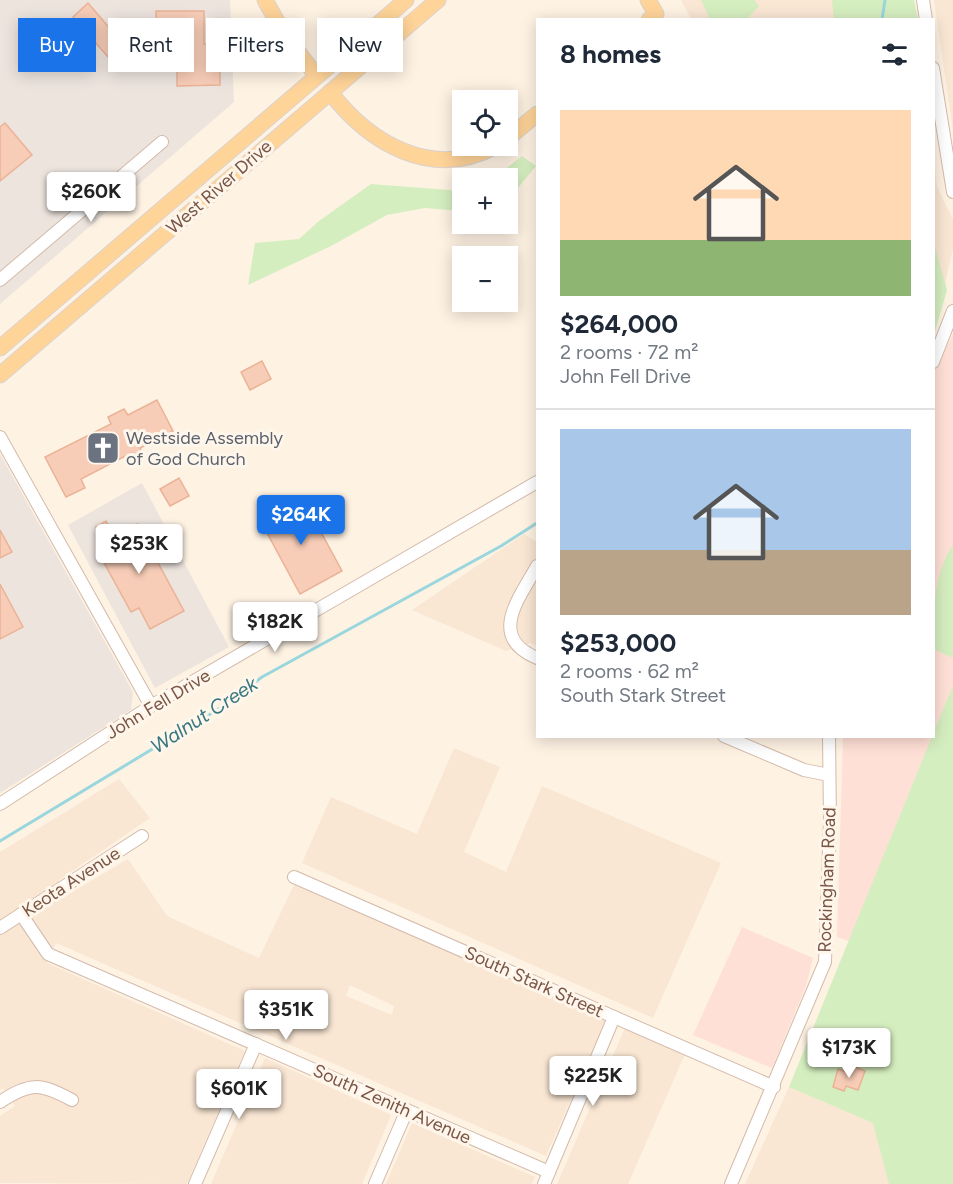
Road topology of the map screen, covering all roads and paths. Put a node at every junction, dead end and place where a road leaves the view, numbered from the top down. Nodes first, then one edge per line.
1 (265, 0) edge
2 (406, 0) edge
3 (438, 0) edge
4 (923, 0) edge
5 (926, 18) edge
6 (316, 75) junction
7 (935, 80) edge
8 (330, 92) junction
9 (536, 115) edge
10 (518, 130) edge
11 (162, 142) dead end
12 (468, 156) edge
13 (953, 192) edge
14 (0, 280) edge
15 (953, 311) edge
16 (0, 348) edge
17 (935, 357) edge
18 (0, 375) edge
19 (1, 441) edge
20 (536, 483) edge
21 (536, 568) edge
22 (536, 657) edge
23 (151, 706) junction
24 (729, 738) edge
25 (829, 738) edge
26 (829, 775) junction
27 (0, 804) edge
28 (142, 836) dead end
29 (294, 877) dead end
30 (21, 914) junction
31 (0, 928) edge
32 (614, 1017) junction
33 (256, 1044) junction
34 (774, 1087) junction
35 (72, 1100) dead end
36 (0, 1102) edge
37 (407, 1110) junction
38 (546, 1178) edge
39 (195, 1184) edge
40 (375, 1184) edge
41 (731, 1184) edge

1 - 6 main road
2 - 6 main road, West River Drive
3 - 8 main road, West River Drive
4 - 5 street
6 - 16 main road, West River Drive
7 - 13 street
8 - 12 main road
8 - 18 main road, West River Drive
9 - 10 main road
11 - 14 street
15 - 17 street
19 - 23 street
20 - 23 street, John Fell Drive
21 - 22 street
23 - 27 street, John Fell Drive
24 - 26 street
25 - 26 street, Rockingham Road
26 - 34 street, Rockingham Road
28 - 30 street, Keota Avenue
29 - 32 street, South Stark Street
30 - 31 street, Keota Avenue
30 - 33 street, South Zenith Avenue
32 - 34 street, South Stark Street
32 - 38 street
33 - 37 street, South Zenith Avenue
33 - 39 street
34 - 41 street, Rockingham Road
35 - 36 street
37 - 38 street, South Zenith Avenue
37 - 40 street

